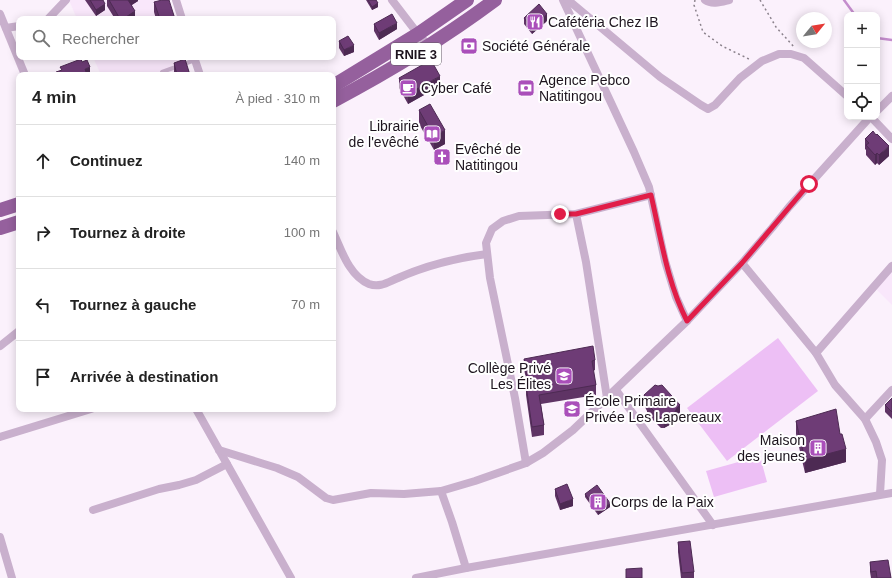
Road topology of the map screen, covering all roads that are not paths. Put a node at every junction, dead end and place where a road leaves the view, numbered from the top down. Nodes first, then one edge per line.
1 (66, 0) edge
2 (176, 0) edge
3 (392, 0) edge
4 (467, 0) edge
5 (495, 0) edge
6 (563, 0) edge
7 (568, 0) edge
8 (705, 0) edge
9 (729, 0) edge
10 (0, 14) edge
11 (51, 16) edge
12 (181, 16) edge
13 (16, 26) edge
14 (6, 28) junction
15 (418, 34) junction
16 (429, 46) junction
17 (16, 49) edge
18 (20, 60) edge
19 (192, 60) edge
20 (195, 60) edge
21 (24, 72) edge
22 (162, 72) dead end
23 (199, 72) edge
24 (336, 84) edge
25 (844, 93) edge
26 (892, 96) edge
27 (336, 99) edge
28 (880, 108) edge
29 (868, 120) edge
30 (874, 120) edge
31 (892, 139) edge
32 (651, 195) junction
33 (16, 205) edge
34 (0, 210) edge
35 (576, 214) junction
36 (16, 223) edge
37 (0, 228) edge
38 (336, 238) edge
39 (487, 254) junction
40 (742, 263) junction
41 (892, 266) edge
42 (687, 321) junction
43 (16, 333) edge
44 (0, 346) edge
45 (816, 353) junction
46 (616, 390) junction
47 (892, 390) edge
48 (607, 398) junction
49 (81, 412) edge
50 (198, 412) edge
51 (865, 419) junction
52 (0, 437) edge
53 (219, 450) junction
54 (526, 463) junction
55 (227, 464) junction
56 (441, 491) junction
57 (892, 493) edge
58 (880, 494) junction
59 (93, 510) dead end
60 (713, 525) junction
61 (0, 537) edge
62 (466, 568) junction
63 (454, 574) edge
64 (12, 578) edge
65 (291, 578) edge
66 (416, 578) edge

1 - 11 street
2 - 12 street
3 - 15 street
4 - 15 highway, RNIE 3
5 - 16 highway, RNIE 3
6 - 32 street
7 - 25 street
8 - 9 street
10 - 14 street
13 - 14 street
14 - 17 street
15 - 16 street
15 - 24 highway, RNIE 3
16 - 27 highway, RNIE 3
18 - 21 street
19 - 22 lane
20 - 23 street
26 - 28 street
29 - 40 street
30 - 31 street
32 - 35 street
32 - 42 street
33 - 34 highway
35 - 39 street
35 - 48 street
36 - 37 highway
38 - 39 street
39 - 54 street
40 - 42 street
40 - 45 street
41 - 45 street
42 - 46 street
43 - 44 street
45 - 51 street
46 - 48 street
46 - 60 street
47 - 51 street
48 - 54 street
49 - 52 street
50 - 53 street
51 - 58 street
53 - 55 street
53 - 56 street
54 - 56 street
55 - 59 street
55 - 65 street
56 - 62 street
57 - 58 street
58 - 60 street
60 - 62 street
61 - 64 street
62 - 63 street
63 - 66 street

